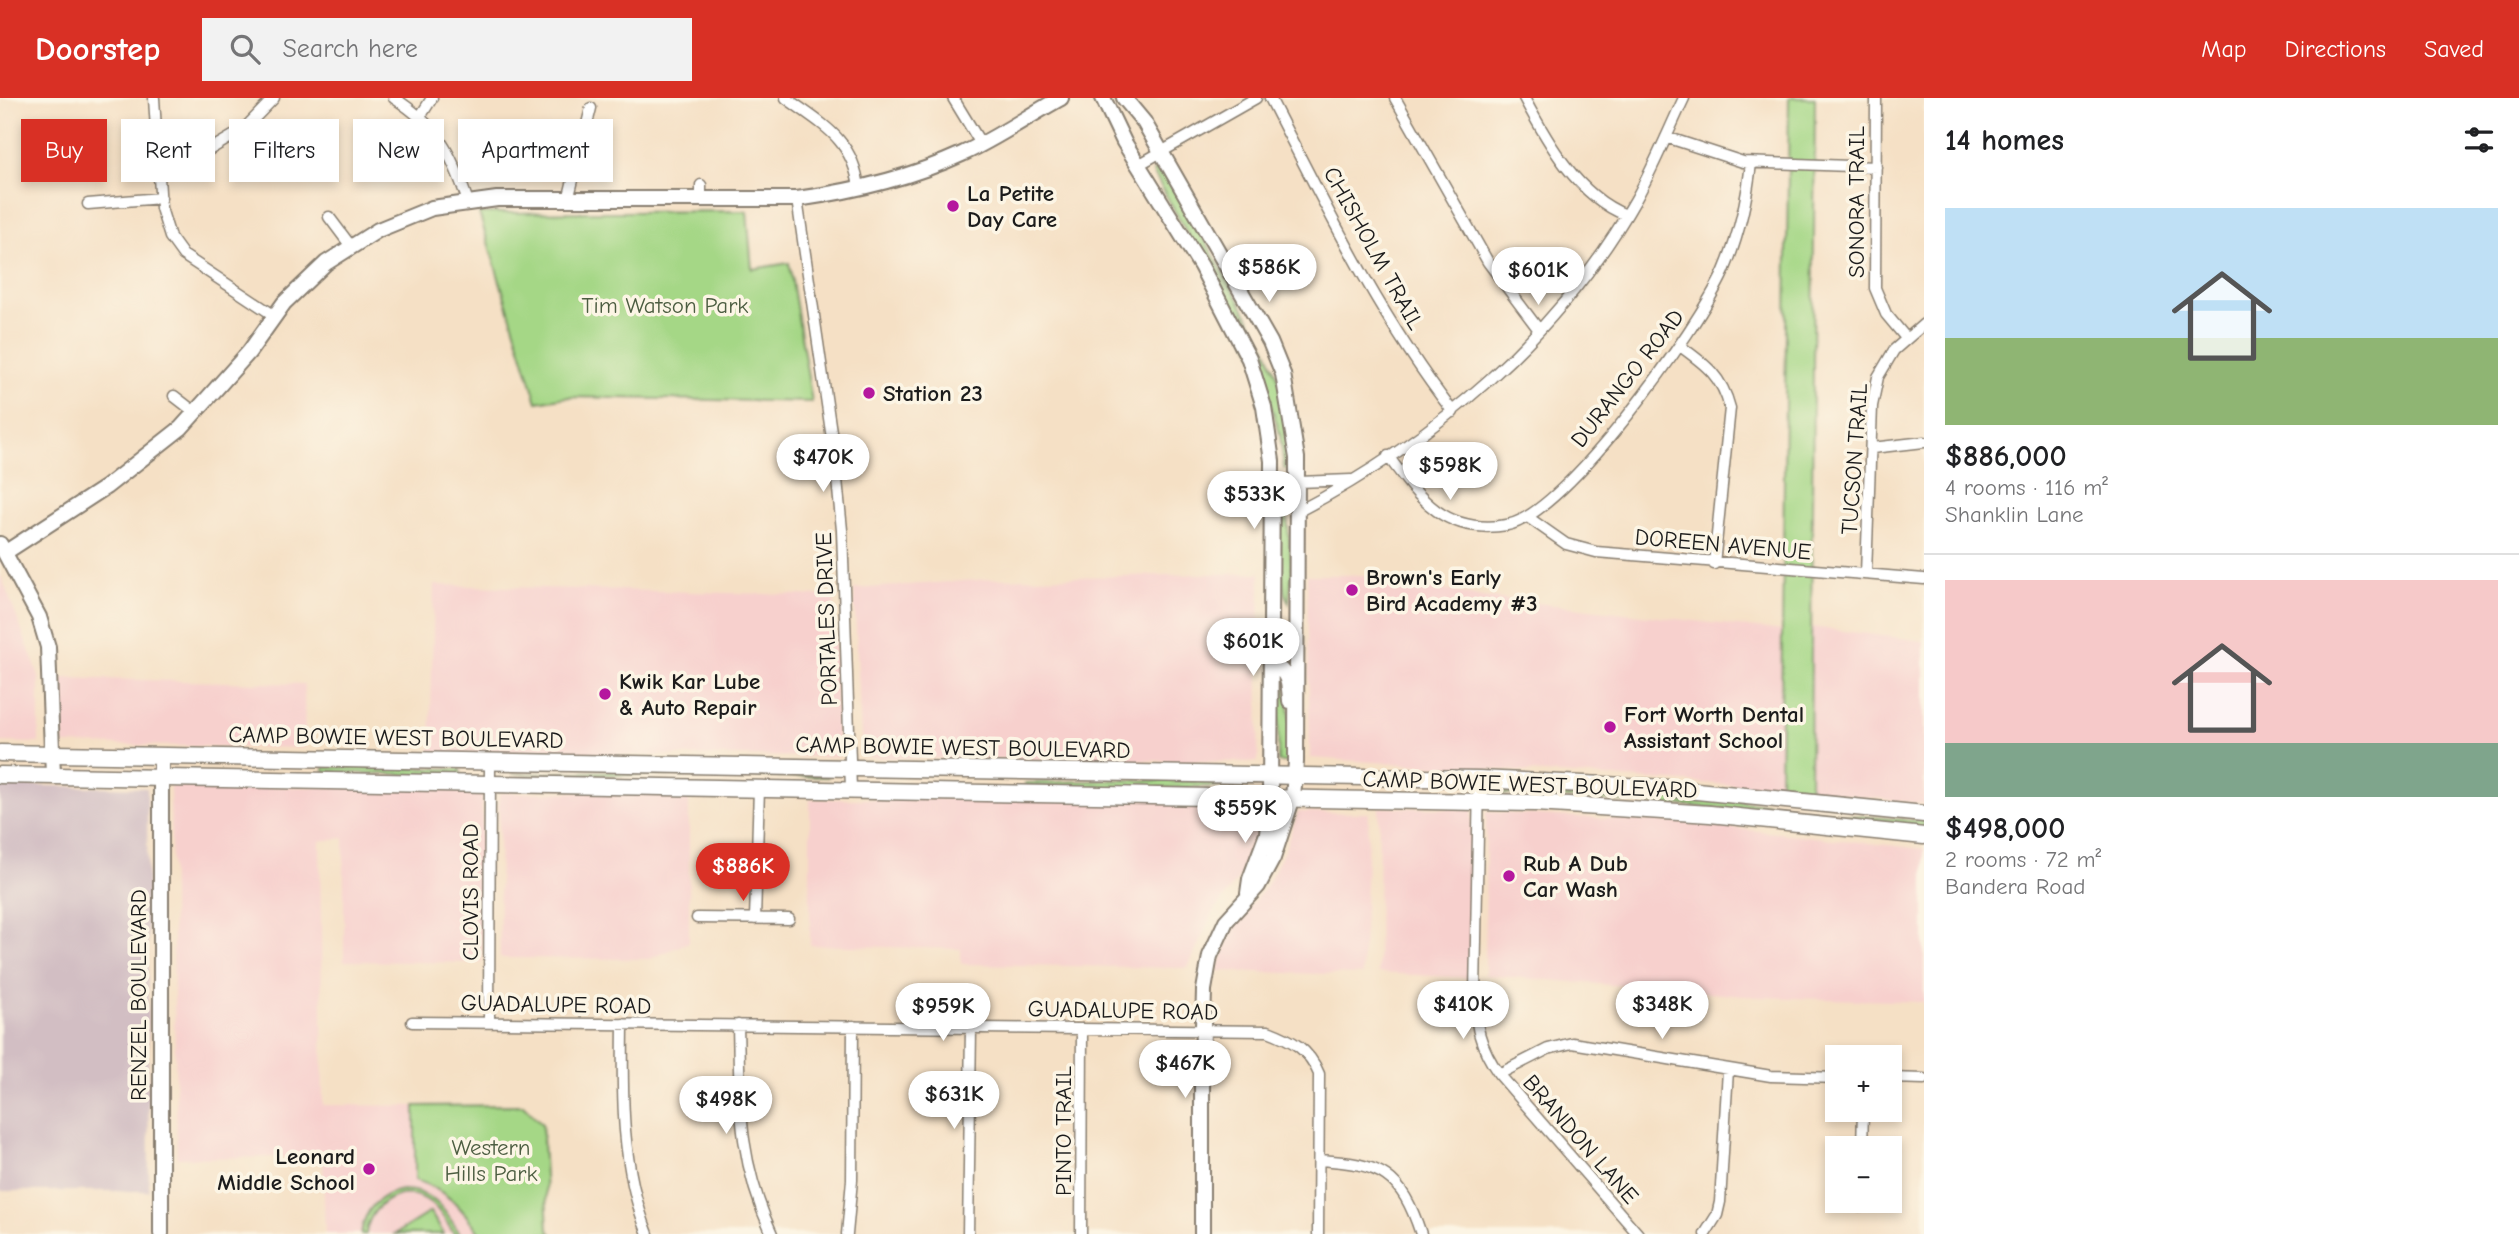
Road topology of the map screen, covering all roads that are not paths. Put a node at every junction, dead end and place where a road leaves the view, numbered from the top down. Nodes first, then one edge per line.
1 (154, 98) edge
2 (274, 98) edge
3 (394, 98) edge
4 (432, 98) edge
5 (786, 98) edge
6 (953, 98) edge
7 (1103, 98) edge
8 (1125, 98) edge
9 (1139, 98) edge
10 (1256, 98) edge
11 (1270, 98) edge
12 (1395, 98) edge
13 (1524, 98) edge
14 (1684, 98) edge
15 (1876, 98) edge
16 (1053, 100) edge
17 (591, 108) dead end
18 (420, 117) junction
19 (156, 119) edge
20 (1144, 122) junction
21 (1666, 137) junction
22 (981, 144) junction
23 (215, 147) edge
24 (1160, 151) junction
25 (1751, 163) junction
26 (1140, 164) junction
27 (1875, 167) junction
28 (160, 182) edge
29 (701, 185) dead end
30 (859, 188) junction
31 (161, 198) junction
32 (797, 199) junction
33 (568, 200) junction
34 (701, 200) junction
35 (468, 202) junction
36 (88, 204) dead end
37 (1626, 215) junction
38 (329, 217) dead end
39 (350, 245) junction
40 (275, 316) junction
41 (1924, 324) edge
42 (1539, 330) junction
43 (1906, 338) junction
44 (1680, 346) junction
45 (174, 396) dead end
46 (1453, 412) junction
47 (196, 413) junction
48 (1924, 442) edge
49 (1872, 448) junction
50 (1388, 456) junction
51 (1352, 480) junction
52 (1272, 483) junction
53 (1297, 483) junction
54 (1297, 512) junction
55 (1529, 518) junction
56 (3, 548) edge
57 (1271, 551) junction
58 (1714, 564) junction
59 (1866, 574) junction
60 (1924, 579) edge
61 (1298, 610) junction
62 (1271, 665) junction
63 (1298, 724) junction
64 (0, 752) edge
65 (52, 754) junction
66 (162, 756) junction
67 (295, 758) junction
68 (490, 762) junction
69 (850, 768) junction
70 (1011, 771) junction
71 (0, 775) edge
72 (52, 775) junction
73 (1271, 775) junction
74 (1295, 776) junction
75 (160, 778) junction
76 (1479, 779) junction
77 (295, 780) junction
78 (490, 784) junction
79 (759, 788) junction
80 (851, 789) junction
81 (1011, 792) junction
82 (1270, 797) junction
83 (1293, 797) junction
84 (1479, 802) junction
85 (1836, 803) junction
86 (1924, 814) edge
87 (1776, 820) junction
88 (1924, 836) edge
89 (1248, 893) junction
90 (697, 918) dead end
91 (755, 919) junction
92 (789, 919) dead end
93 (412, 1022) dead end
94 (489, 1023) junction
95 (623, 1024) junction
96 (738, 1025) junction
97 (853, 1026) junction
98 (971, 1028) junction
99 (1082, 1029) junction
100 (1203, 1030) junction
101 (1728, 1070) junction
102 (1499, 1074) junction
103 (1825, 1078) edge
104 (1902, 1078) edge
105 (1924, 1079) edge
106 (1320, 1160) junction
107 (161, 1234) edge
108 (648, 1234) edge
109 (772, 1234) edge
110 (847, 1234) edge
111 (968, 1234) edge
112 (1081, 1234) edge
113 (1202, 1234) edge
114 (1318, 1234) edge
115 (1420, 1234) edge
116 (1638, 1234) edge
117 (1705, 1234) edge

1 - 19 street
2 - 23 street
3 - 18 street
4 - 18 street
5 - 30 street
6 - 22 street
7 - 26 street
8 - 20 street
9 - 20 street
10 - 24 street
11 - 46 street, CHISHOLM TRAIL
12 - 42 street
13 - 37 street
14 - 21 street
15 - 27 street, SONORA TRAIL
16 - 22 street
17 - 33 street
18 - 35 street
20 - 24 street
21 - 25 street
21 - 37 street
22 - 30 street
24 - 26 street
24 - 53 street
25 - 27 street
25 - 44 street, DURANGO ROAD
26 - 52 street
27 - 43 street, SONORA TRAIL
28 - 31 street
29 - 34 street
30 - 32 street
31 - 36 street
31 - 40 street
32 - 34 street
32 - 69 street, PORTALES DRIVE
33 - 34 street
33 - 35 street
35 - 39 street
37 - 42 street
38 - 39 street
39 - 40 street
40 - 47 street
41 - 43 street, TUCSON TRAIL
42 - 46 street
43 - 49 street, TUCSON TRAIL
44 - 55 street, DURANGO ROAD
44 - 58 street
45 - 47 street
46 - 50 street
47 - 56 street
48 - 49 street
49 - 59 street, TUCSON TRAIL
50 - 51 street
50 - 55 street
51 - 53 street
51 - 54 street
52 - 53 street
52 - 57 street
53 - 54 street
54 - 61 street
55 - 58 street, DOREEN AVENUE
56 - 65 street
57 - 61 street
57 - 62 street
58 - 59 street, DOREEN AVENUE
59 - 60 street, DOREEN AVENUE
61 - 63 street
62 - 63 street
62 - 73 street
63 - 74 street
64 - 65 main road, CAMP BOWIE WEST BOULEVARD
65 - 66 main road, CAMP BOWIE WEST BOULEVARD
65 - 72 street
66 - 67 main road, CAMP BOWIE WEST BOULEVARD
66 - 75 street, RENZEL BOULEVARD
67 - 68 main road, CAMP BOWIE WEST BOULEVARD
67 - 77 main road
68 - 69 main road, CAMP BOWIE WEST BOULEVARD
68 - 78 street, CLOVIS ROAD
69 - 70 main road, CAMP BOWIE WEST BOULEVARD
69 - 80 street, PORTALES DRIVE
70 - 73 main road, CAMP BOWIE WEST BOULEVARD
70 - 81 main road
71 - 72 main road, CAMP BOWIE WEST BOULEVARD
72 - 75 main road, CAMP BOWIE WEST BOULEVARD
73 - 74 main road, CAMP BOWIE WEST BOULEVARD
73 - 82 street
74 - 76 main road, CAMP BOWIE WEST BOULEVARD
74 - 83 street
75 - 77 main road, CAMP BOWIE WEST BOULEVARD
75 - 107 street, RENZEL BOULEVARD
76 - 84 street, BRANDON LANE
76 - 85 main road, CAMP BOWIE WEST BOULEVARD
77 - 78 main road, CAMP BOWIE WEST BOULEVARD
78 - 79 main road, CAMP BOWIE WEST BOULEVARD
78 - 94 street, CLOVIS ROAD
79 - 80 main road, CAMP BOWIE WEST BOULEVARD
79 - 91 street
80 - 81 main road, CAMP BOWIE WEST BOULEVARD
81 - 82 main road, CAMP BOWIE WEST BOULEVARD
82 - 83 main road, CAMP BOWIE WEST BOULEVARD
82 - 89 street
83 - 84 main road, CAMP BOWIE WEST BOULEVARD
83 - 89 street
84 - 87 main road, CAMP BOWIE WEST BOULEVARD
84 - 102 street, BRANDON LANE
85 - 86 main road, CAMP BOWIE WEST BOULEVARD
85 - 87 main road
87 - 88 main road, CAMP BOWIE WEST BOULEVARD
89 - 100 street
90 - 91 street
91 - 92 street
93 - 94 street, GUADALUPE ROAD
94 - 95 street, GUADALUPE ROAD
95 - 96 street, GUADALUPE ROAD
95 - 108 street
96 - 97 street, GUADALUPE ROAD
96 - 109 street
97 - 98 street, GUADALUPE ROAD
97 - 110 street
98 - 99 street, GUADALUPE ROAD
98 - 111 street
99 - 100 street, GUADALUPE ROAD
99 - 112 street, PINTO TRAIL
100 - 106 street, GUADALUPE ROAD
100 - 113 street
101 - 102 street
101 - 103 street
101 - 117 street
102 - 116 street, BRANDON LANE
104 - 105 street
106 - 114 street, GUADALUPE ROAD
106 - 115 street

